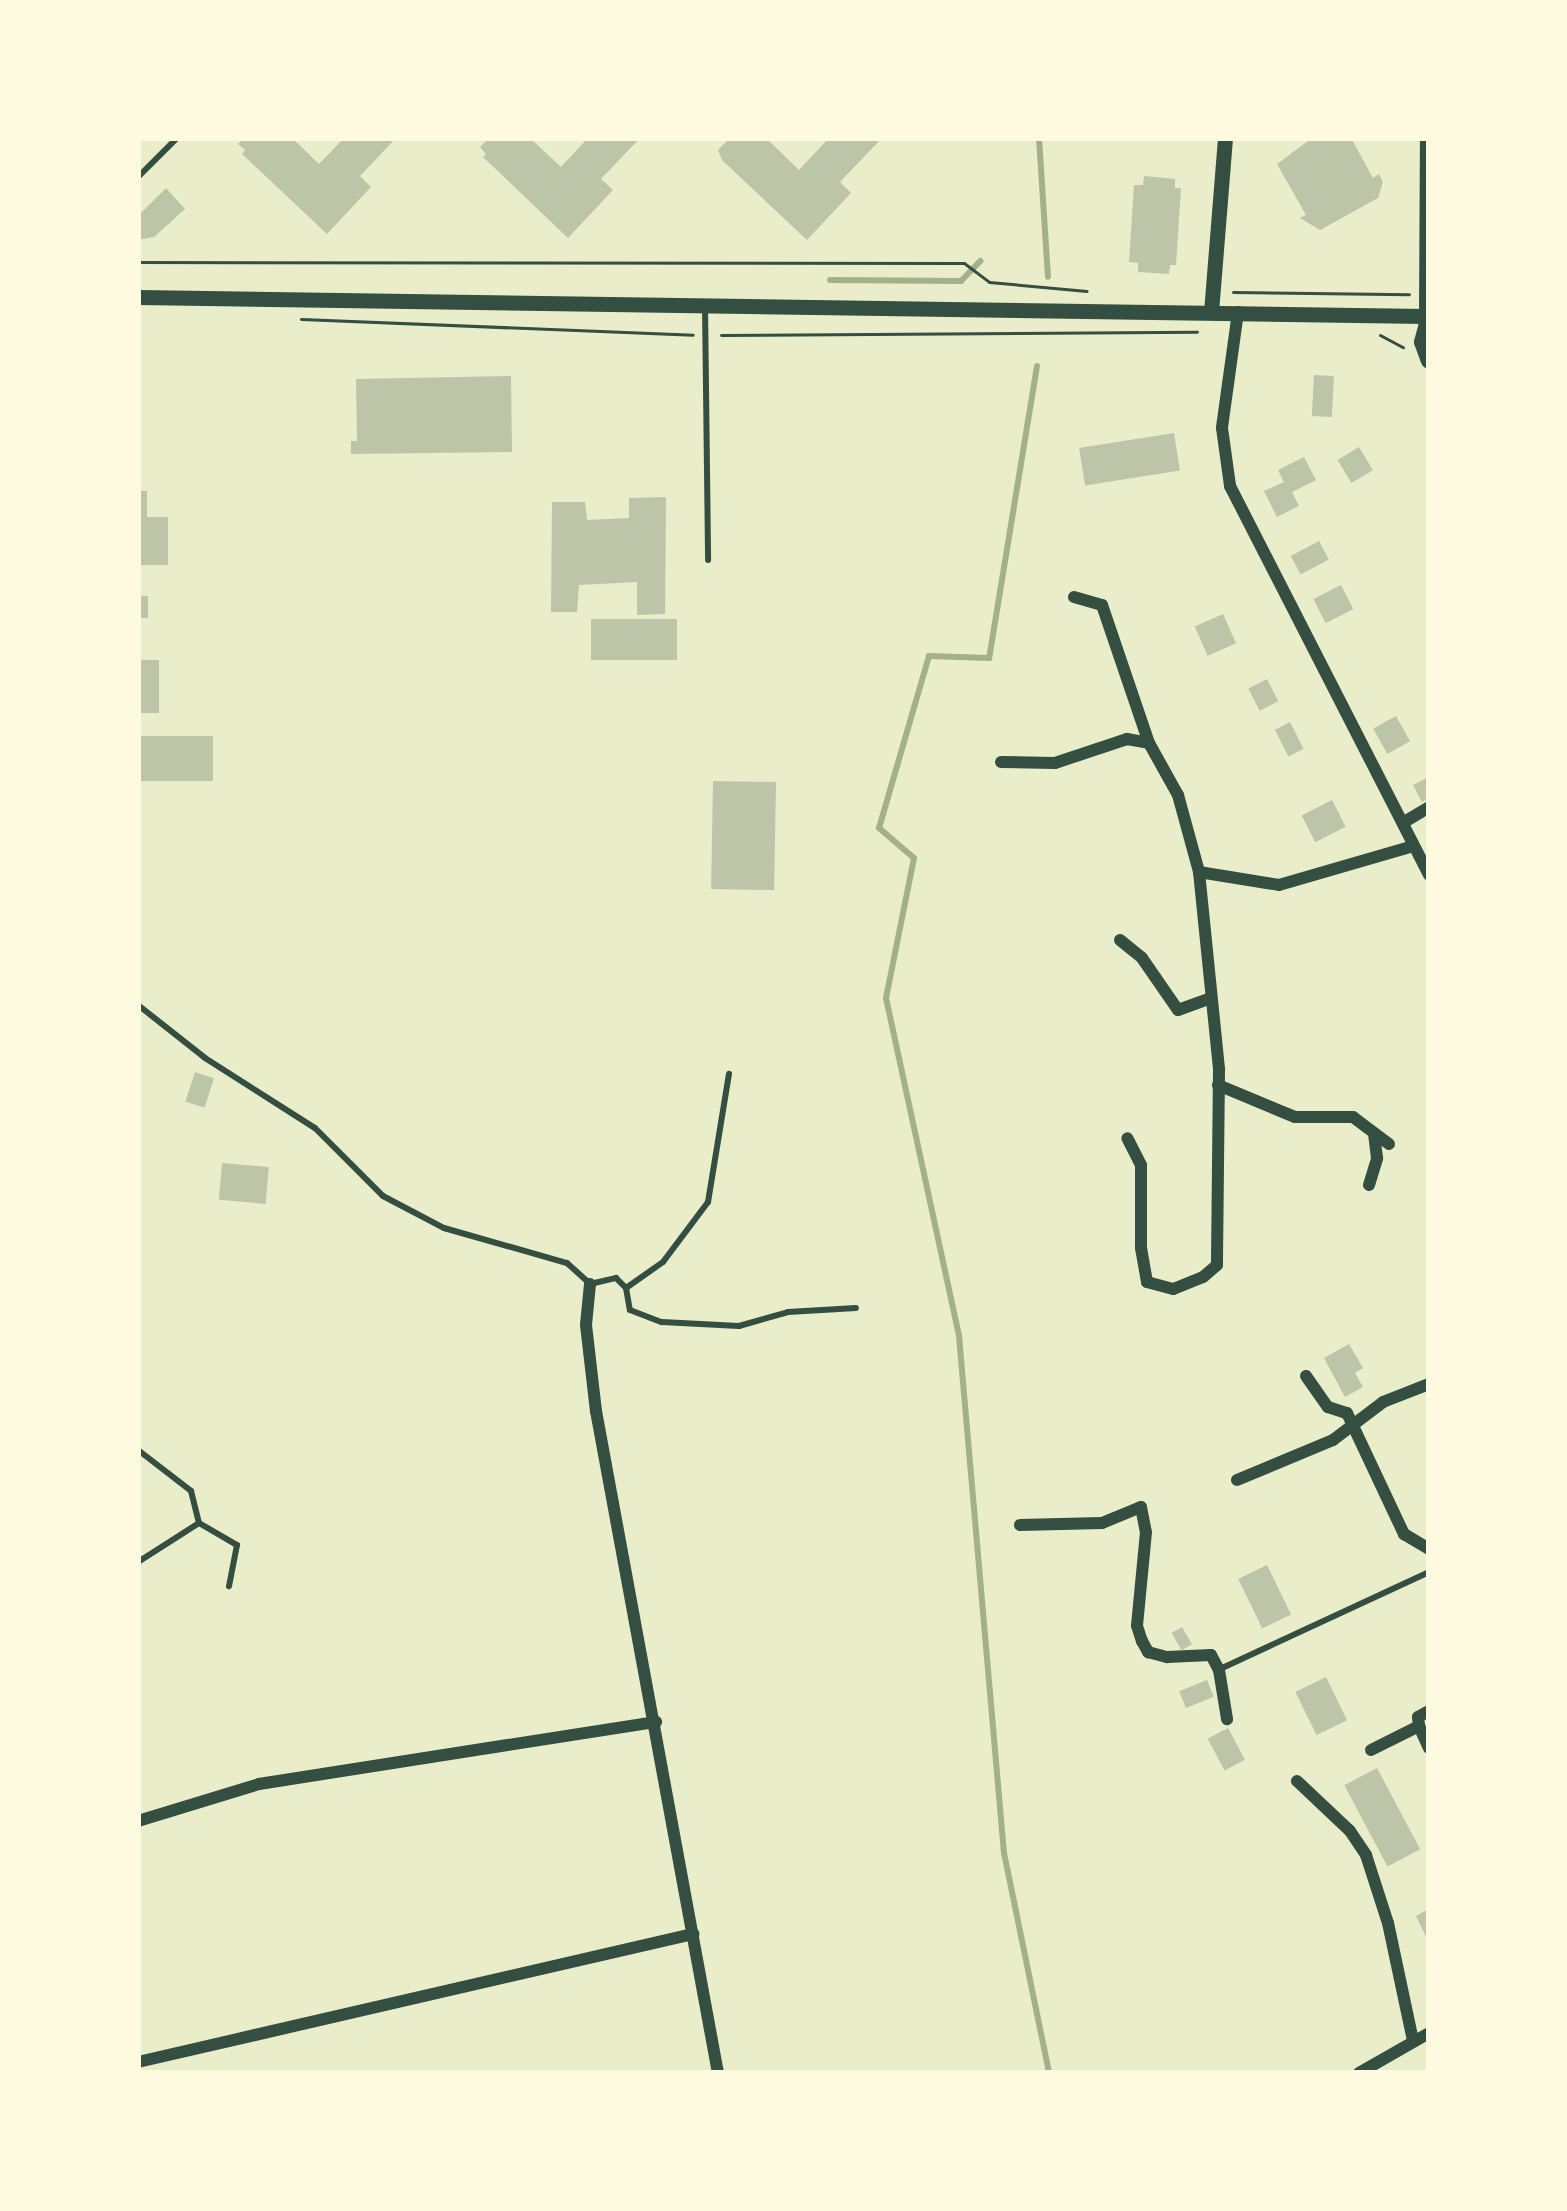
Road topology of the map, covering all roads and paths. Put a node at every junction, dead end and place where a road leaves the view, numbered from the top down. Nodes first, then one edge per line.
1 (177, 138) edge
2 (1225, 138) edge
3 (1426, 138) edge
4 (138, 177) edge
5 (138, 262) edge
6 (989, 282) dead end
7 (138, 297) edge
8 (705, 302) junction
9 (1211, 312) junction
10 (1238, 312) junction
11 (1427, 316) edge
12 (301, 319) dead end
13 (1235, 332) junction
14 (1370, 332) dead end
15 (705, 335) junction
16 (1421, 359) edge
17 (708, 560) dead end
18 (1074, 597) dead end
19 (1149, 743) junction
20 (1001, 763) dead end
21 (1429, 807) edge
22 (1406, 820) junction
23 (1413, 846) junction
24 (1198, 872) junction
25 (1429, 875) edge
26 (1120, 940) dead end
27 (1208, 999) junction
28 (138, 1005) edge
29 (729, 1074) dead end
30 (1218, 1085) junction
31 (1374, 1134) junction
32 (1127, 1138) dead end
33 (1389, 1144) dead end
34 (1369, 1185) dead end
35 (590, 1284) junction
36 (626, 1288) junction
37 (856, 1308) dead end
38 (1306, 1376) dead end
39 (1429, 1384) edge
40 (1354, 1424) junction
41 (138, 1450) edge
42 (1238, 1480) dead end
43 (199, 1523) junction
44 (1019, 1525) dead end
45 (1429, 1550) edge
46 (138, 1562) edge
47 (1429, 1571) edge
48 (229, 1586) dead end
49 (1220, 1670) junction
50 (1429, 1711) edge
51 (1227, 1719) dead end
52 (656, 1722) junction
53 (1419, 1726) junction
54 (1429, 1748) edge
55 (1372, 1750) dead end
56 (1297, 1780) dead end
57 (138, 1821) edge
58 (693, 1934) junction
59 (1429, 2033) edge
60 (1413, 2041) junction
61 (138, 2062) edge
62 (718, 2073) edge
63 (1359, 2073) edge

1 - 4 lane
2 - 9 street
3 - 11 street
5 - 6 path
7 - 8 street
8 - 9 street
8 - 15 lane
9 - 10 street
10 - 11 street
10 - 13 street
11 - 16 main road
12 - 15 path
13 - 15 path
13 - 22 street
14 - 16 path
15 - 17 lane
18 - 19 street
19 - 20 street
19 - 24 street
21 - 22 street
22 - 23 street
23 - 24 street
23 - 25 street
24 - 27 street
26 - 27 street
27 - 30 street
28 - 35 lane
29 - 36 lane
30 - 31 street
30 - 32 street
31 - 33 street
31 - 34 street
35 - 36 lane
35 - 52 street
36 - 37 lane
38 - 40 street
39 - 40 street
40 - 42 street
40 - 45 street
41 - 43 lane
43 - 46 lane
43 - 48 lane
44 - 49 street
47 - 49 lane
49 - 51 street
50 - 53 street
52 - 57 street
52 - 58 street
53 - 54 street
53 - 55 street
56 - 60 street
58 - 61 street
58 - 62 street
59 - 60 street
60 - 63 street

